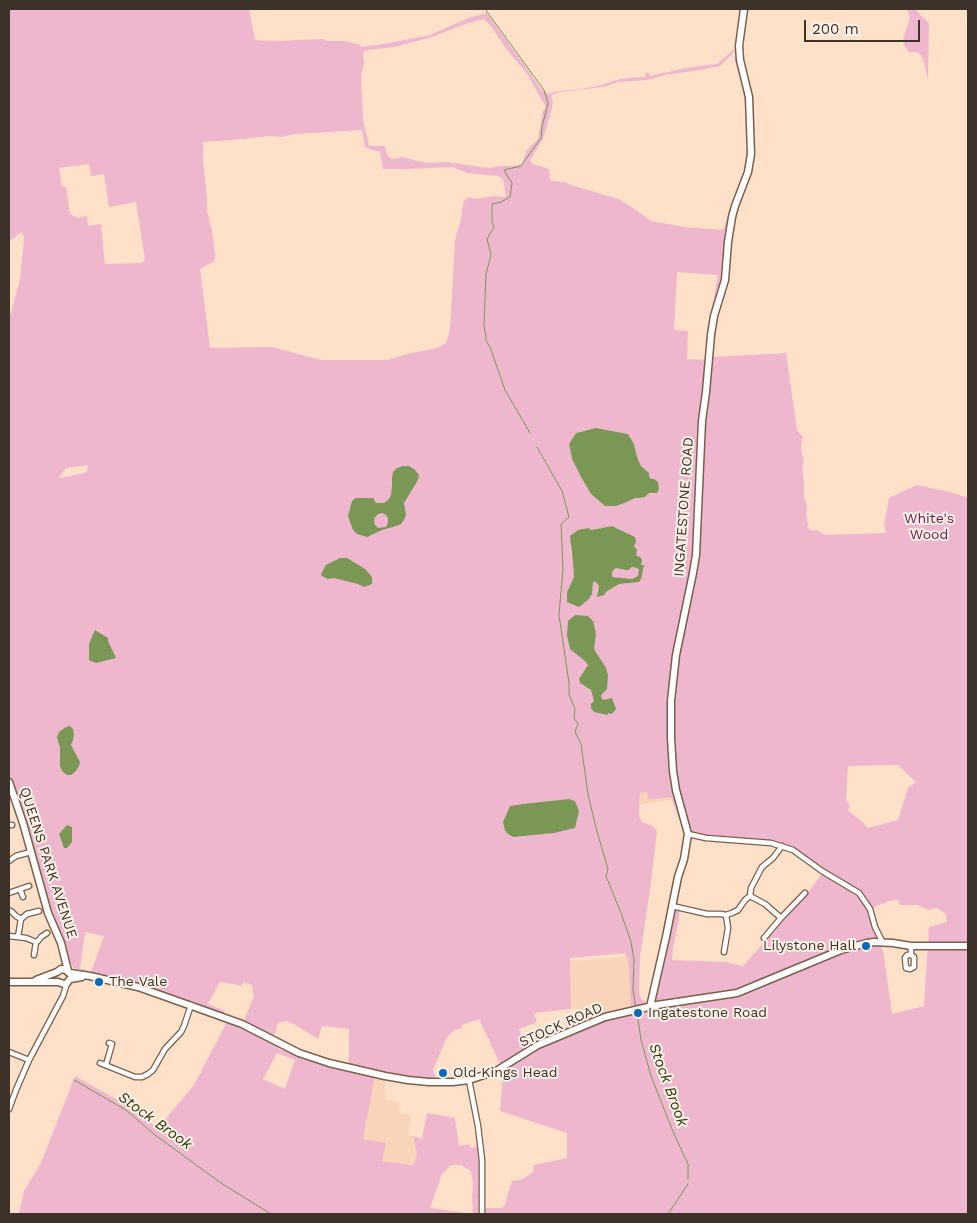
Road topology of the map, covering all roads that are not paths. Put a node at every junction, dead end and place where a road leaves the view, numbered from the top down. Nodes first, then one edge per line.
1 (744, 9) edge
2 (9, 782) edge
3 (688, 834) junction
4 (782, 846) junction
5 (31, 852) junction
6 (9, 861) edge
7 (29, 886) dead end
8 (20, 889) junction
9 (9, 893) edge
10 (805, 893) dead end
11 (750, 896) junction
12 (23, 897) dead end
13 (672, 906) junction
14 (9, 911) edge
15 (39, 911) dead end
16 (726, 915) junction
17 (781, 918) junction
18 (21, 919) junction
19 (47, 934) dead end
20 (9, 936) edge
21 (18, 937) junction
22 (764, 938) dead end
23 (36, 942) junction
24 (882, 943) junction
25 (911, 946) junction
26 (968, 946) edge
27 (63, 951) junction
28 (724, 952) dead end
29 (34, 955) dead end
30 (911, 955) dead end
31 (58, 971) junction
32 (66, 979) junction
33 (9, 982) edge
34 (30, 982) junction
35 (191, 1005) junction
36 (650, 1007) junction
37 (112, 1044) dead end
38 (9, 1052) edge
39 (29, 1060) junction
40 (100, 1063) dead end
41 (106, 1065) junction
42 (469, 1080) junction
43 (9, 1109) edge
44 (482, 1214) edge

1 - 3 street, INGATESTONE ROAD
2 - 5 street, QUEENS PARK AVENUE
3 - 4 street
3 - 13 street, INGATESTONE ROAD
4 - 11 street
4 - 24 street
5 - 6 street
5 - 27 street, QUEENS PARK AVENUE
7 - 8 street
8 - 9 street
8 - 12 street
10 - 17 street
11 - 16 street
11 - 17 street
13 - 16 street
13 - 36 street, INGATESTONE ROAD
14 - 18 street
15 - 18 street
16 - 28 street
17 - 22 street
18 - 21 street
19 - 23 street
20 - 21 street
21 - 23 street
23 - 29 street
24 - 25 street, STOCK ROAD
24 - 36 street, STOCK ROAD
25 - 26 street, STOCK ROAD
25 - 30 street
27 - 31 street, QUEENS PARK AVENUE
27 - 32 street, QUEENS PARK AVENUE
31 - 32 street, STOCK ROAD
31 - 32 street
31 - 34 street, STOCK ROAD
32 - 34 street, STOCK ROAD
32 - 35 street, STOCK ROAD
32 - 39 street
33 - 34 street, STOCK ROAD
35 - 41 street
35 - 42 street, STOCK ROAD
36 - 42 street, STOCK ROAD
37 - 41 street
38 - 39 street
39 - 43 street
40 - 41 street
42 - 44 street

